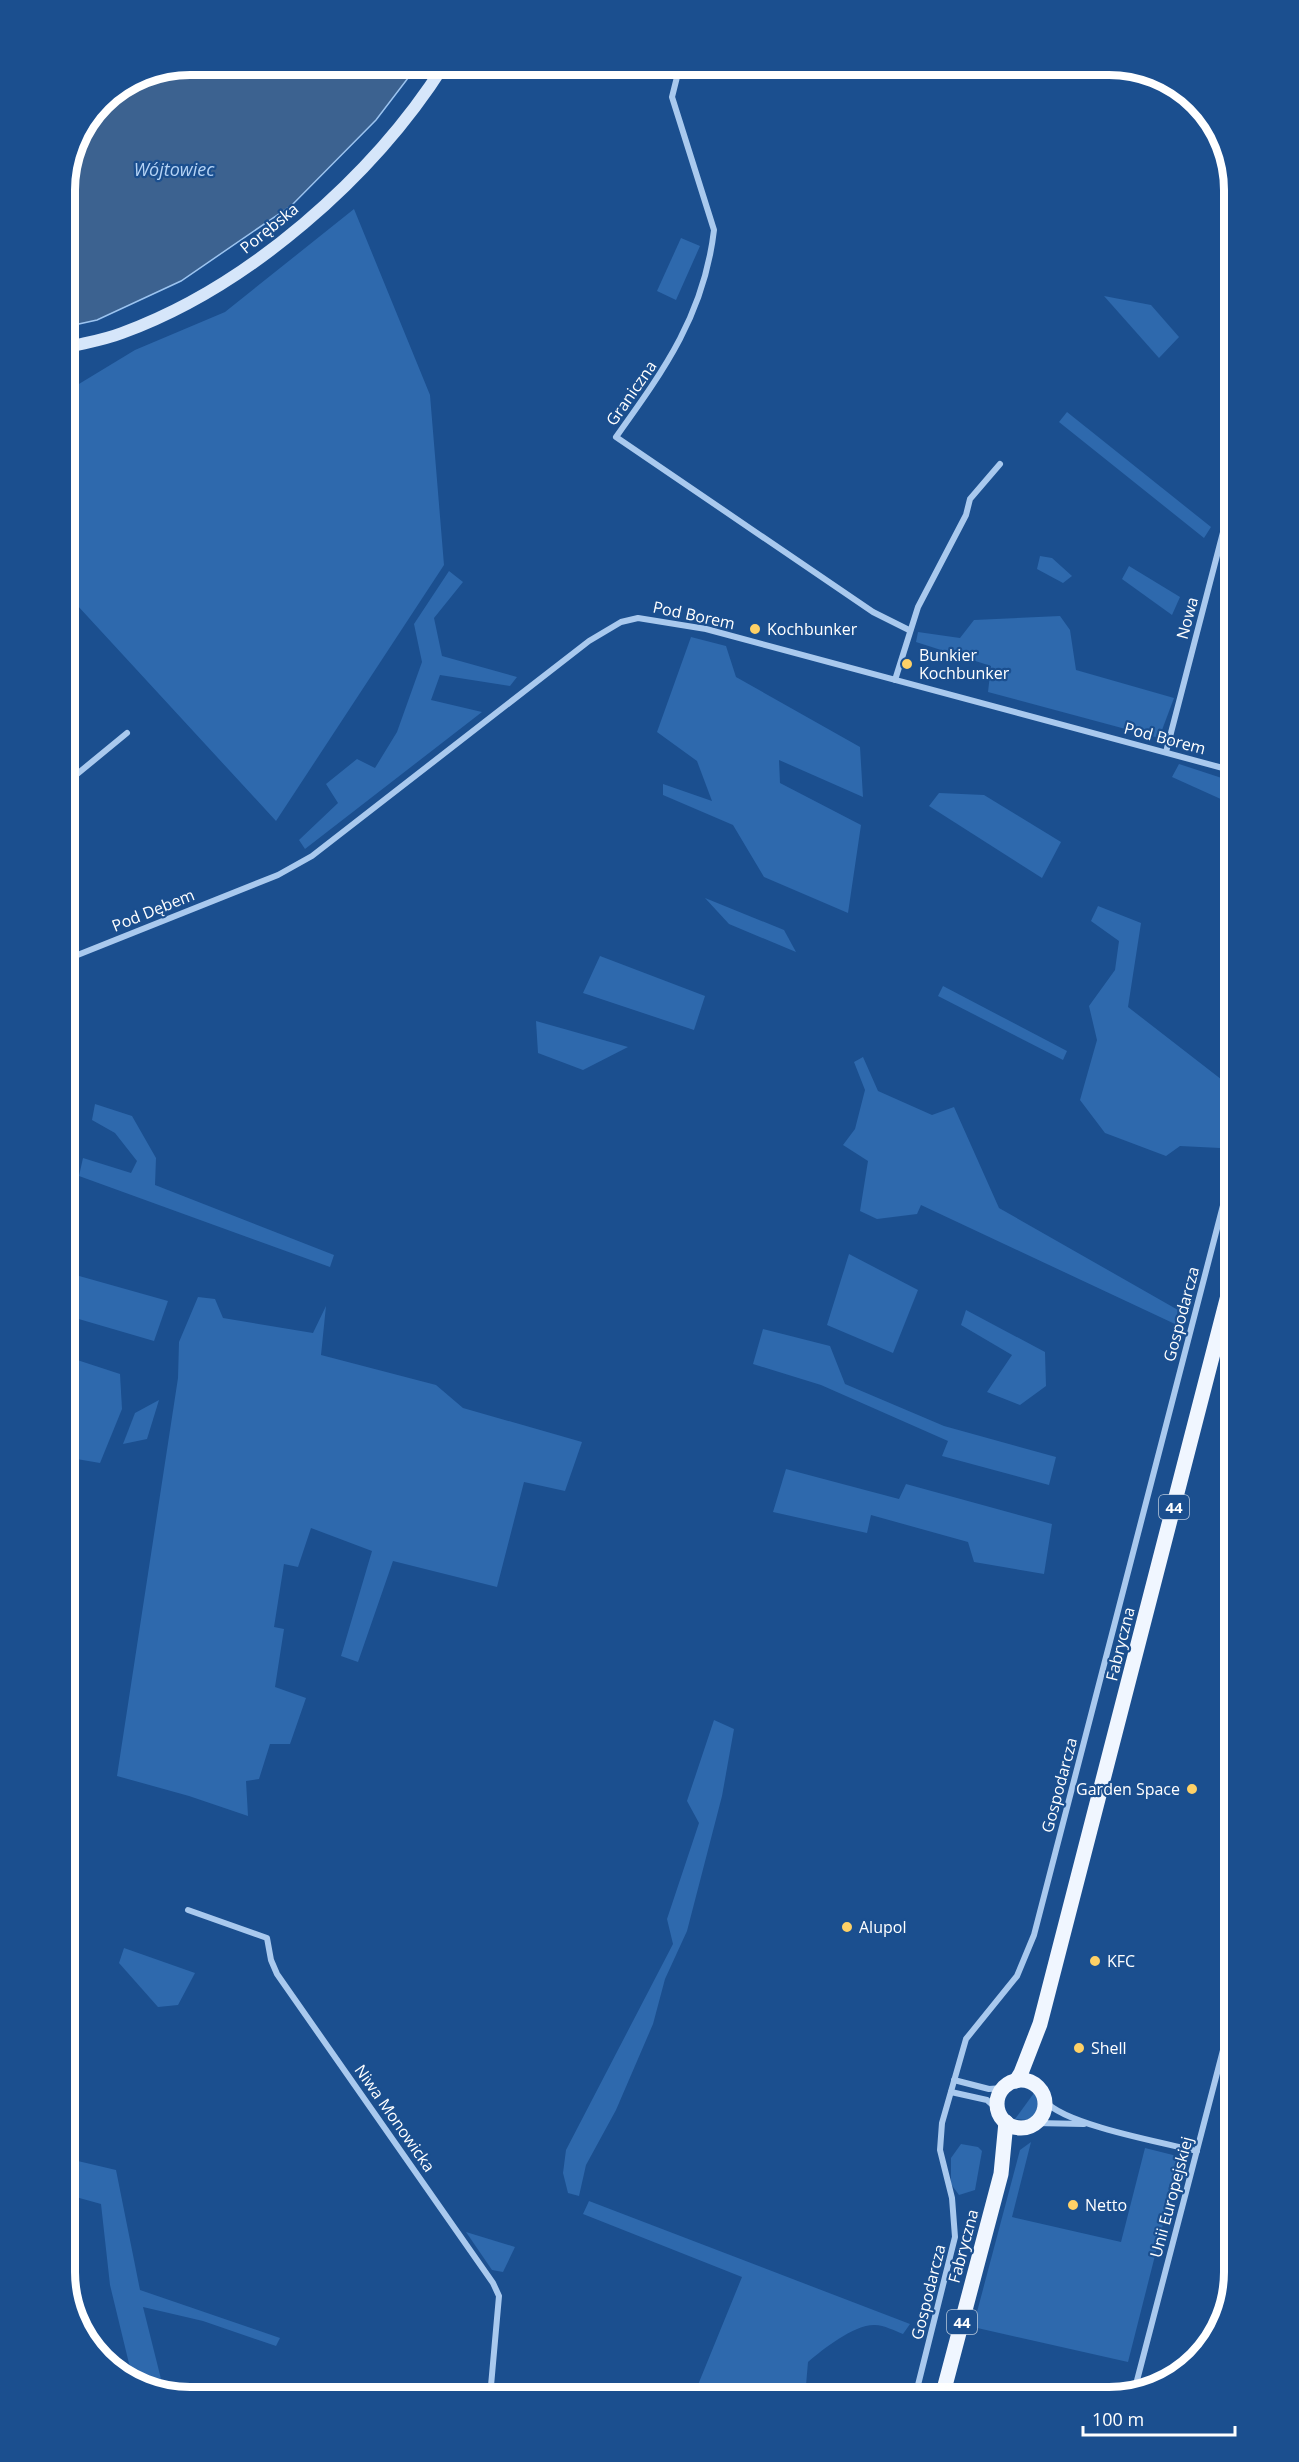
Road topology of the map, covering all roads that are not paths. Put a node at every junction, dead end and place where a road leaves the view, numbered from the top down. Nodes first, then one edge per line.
1 (437, 75) edge
2 (678, 75) edge
3 (75, 345) edge
4 (1000, 464) dead end
5 (1224, 529) edge
6 (909, 630) junction
7 (895, 680) junction
8 (128, 733) dead end
9 (1166, 753) junction
10 (1224, 768) edge
11 (75, 776) edge
12 (252, 885) joint
13 (75, 956) edge
14 (1224, 1202) edge
15 (1224, 1311) edge
16 (188, 1910) dead end
17 (1040, 2024) junction
18 (1224, 2046) edge
19 (954, 2080) junction
20 (1010, 2084) junction
21 (1035, 2084) junction
22 (951, 2092) junction
23 (1045, 2101) junction
24 (1002, 2116) junction
25 (1090, 2124) junction
26 (1029, 2125) junction
27 (1197, 2151) junction
28 (1000, 2174) junction
29 (1136, 2384) edge
30 (491, 2387) edge
31 (918, 2387) edge
32 (945, 2387) edge

1 - 3 street, Porębska
2 - 6 street, Graniczna
4 - 6 street
5 - 9 street, Nowa
6 - 7 street
7 - 9 street, Pod Borem
7 - 12 street, Pod Borem
8 - 11 street
9 - 10 street, Pod Borem
12 - 13 street, Pod Dębem
14 - 19 street, Gospodarcza
15 - 17 main road, Fabryczna / 44
16 - 30 street, Niwa Monowicka
17 - 20 main road, Fabryczna / 44
17 - 21 main road, Fabryczna / 44
18 - 27 street, Unii Europejskiej
19 - 20 street
19 - 22 street, Gospodarcza
20 - 21 main road
20 - 24 main road, 44
21 - 23 main road
22 - 24 street
22 - 31 street, Gospodarcza
23 - 25 street
23 - 26 main road, 44
24 - 26 main road
24 - 28 main road, Fabryczna / 44
25 - 26 street
25 - 27 street
26 - 28 main road, Fabryczna / 44
27 - 29 street, Unii Europejskiej
28 - 32 main road, Fabryczna / 44

